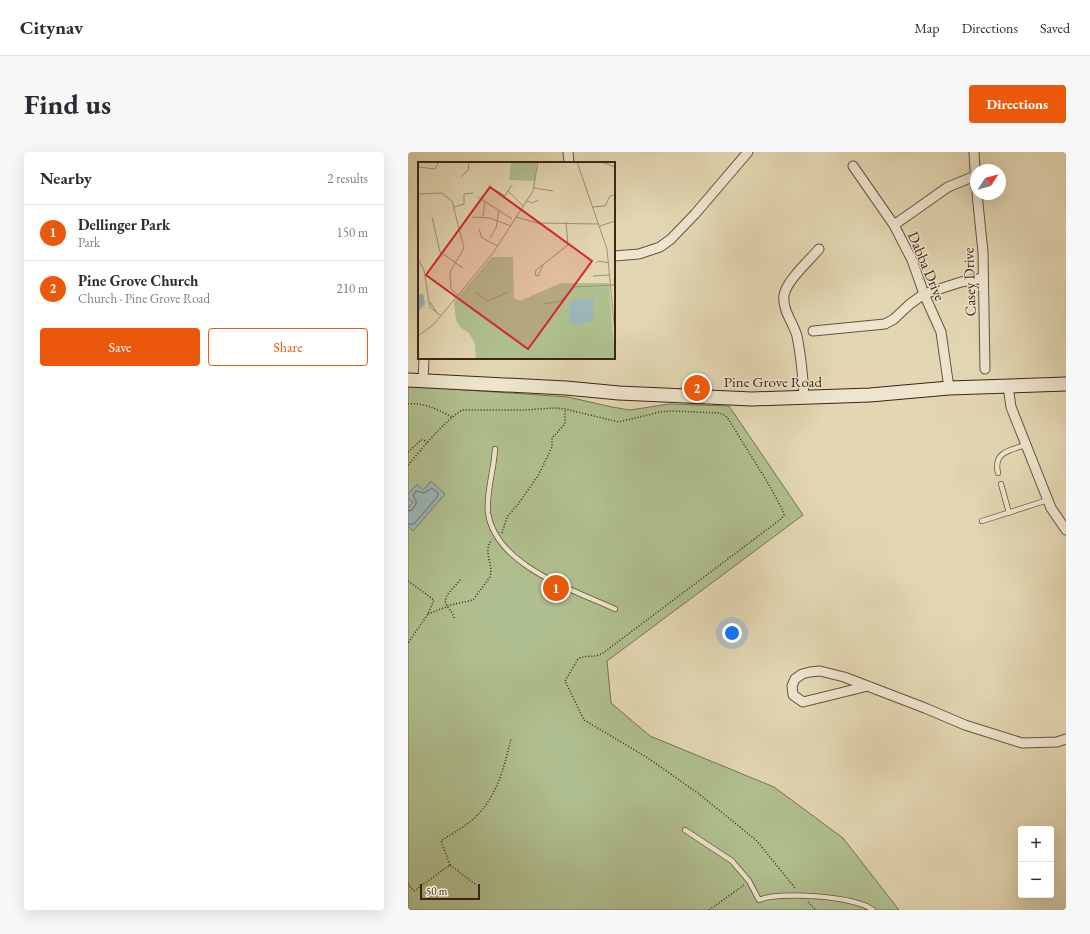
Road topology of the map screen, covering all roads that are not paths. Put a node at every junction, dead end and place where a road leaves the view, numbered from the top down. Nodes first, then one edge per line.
1 (568, 152) edge
2 (748, 152) edge
3 (974, 152) edge
4 (569, 162) edge
5 (974, 164) edge
6 (853, 166) dead end
7 (970, 178) edge
8 (978, 200) edge
9 (894, 225) junction
10 (819, 249) dead end
11 (615, 256) edge
12 (983, 278) junction
13 (924, 294) junction
14 (813, 330) dead end
15 (424, 359) edge
16 (985, 369) dead end
17 (408, 380) edge
18 (423, 381) junction
19 (1066, 384) edge
20 (1008, 386) junction
21 (948, 388) junction
22 (804, 397) junction
23 (1026, 446) junction
24 (495, 449) dead end
25 (998, 473) dead end
26 (1001, 484) dead end
27 (1048, 500) junction
28 (1009, 513) junction
29 (982, 521) dead end
30 (1066, 530) edge
31 (615, 609) dead end
32 (868, 686) junction
33 (1066, 739) edge
34 (685, 830) dead end
35 (873, 910) edge

1 - 4 street
2 - 11 street
3 - 5 street
6 - 9 street, Dabba Drive
7 - 9 street
8 - 12 street, Casey Drive
9 - 13 street, Dabba Drive
10 - 22 street
12 - 13 street
12 - 16 street, Casey Drive
13 - 14 street
13 - 21 street, Dabba Drive
15 - 18 street
17 - 18 street, Pine Grove Road
18 - 22 street, Pine Grove Road
19 - 20 street, Pine Grove Road
20 - 21 street, Pine Grove Road
20 - 23 street
21 - 22 street, Pine Grove Road
23 - 25 lane
23 - 27 street
24 - 31 lane
26 - 28 lane
27 - 28 lane
27 - 30 street
28 - 29 lane
32 - 32 street
32 - 33 street
34 - 35 lane

